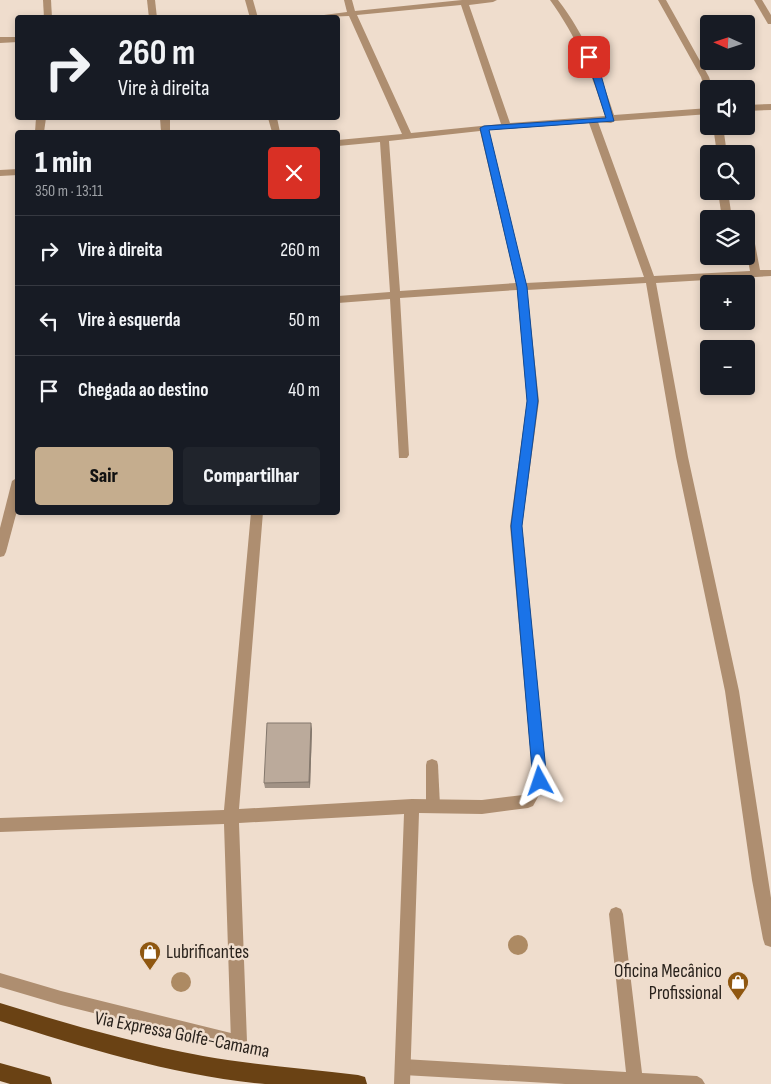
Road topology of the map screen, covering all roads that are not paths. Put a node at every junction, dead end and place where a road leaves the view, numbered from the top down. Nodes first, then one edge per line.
1 (48, 0) edge
2 (151, 0) edge
3 (249, 0) edge
4 (348, 0) edge
5 (493, 0) edge
6 (554, 0) edge
7 (662, 0) edge
8 (758, 0) edge
9 (442, 2) edge
10 (464, 2) junction
11 (352, 14) junction
12 (48, 15) edge
13 (153, 15) edge
14 (253, 15) edge
15 (340, 15) edge
16 (771, 22) edge
17 (15, 39) edge
18 (0, 40) edge
19 (706, 80) edge
20 (771, 106) edge
21 (755, 107) edge
22 (700, 112) edge
23 (611, 120) junction
24 (593, 121) junction
25 (506, 126) junction
26 (484, 128) junction
27 (408, 136) junction
28 (384, 140) junction
29 (340, 143) edge
30 (15, 172) edge
31 (0, 173) edge
32 (754, 265) edge
33 (771, 273) edge
34 (756, 274) junction
35 (650, 278) junction
36 (522, 287) junction
37 (395, 295) junction
38 (340, 300) edge
39 (403, 455) dead end
40 (15, 493) edge
41 (257, 515) edge
42 (0, 552) edge
43 (432, 766) dead end
44 (412, 806) junction
45 (433, 806) junction
46 (231, 818) junction
47 (0, 825) edge
48 (616, 914) dead end
49 (771, 939) edge
50 (0, 980) edge
51 (0, 1012) edge
52 (238, 1042) joint
53 (403, 1067) junction
54 (0, 1072) edge
55 (635, 1081) junction
56 (43, 1084) edge
57 (358, 1084) edge
58 (402, 1084) edge
59 (697, 1084) edge

1 - 12 street
2 - 13 street
3 - 14 street
4 - 11 street
5 - 10 street
6 - 23 street
7 - 19 street
8 - 16 street
9 - 10 street
9 - 11 street
10 - 25 street
11 - 15 street
11 - 27 street
17 - 18 street
20 - 21 street
22 - 23 street
23 - 24 street
24 - 25 street
24 - 35 street
25 - 26 street
26 - 27 street
26 - 36 street
27 - 28 street
28 - 29 street
28 - 37 street
30 - 31 street
32 - 34 street
33 - 34 street
34 - 35 street
35 - 36 street
35 - 49 street
36 - 37 street
36 - 45 street
37 - 38 street
37 - 39 street
40 - 42 street
41 - 46 street
43 - 45 lane
44 - 45 street
44 - 46 street
44 - 53 street
46 - 47 street
46 - 52 street
48 - 55 lane
50 - 52 lane
51 - 57 highway, Via Expressa Golfe-Camama
53 - 55 lane
53 - 58 street
54 - 56 highway
55 - 59 lane

